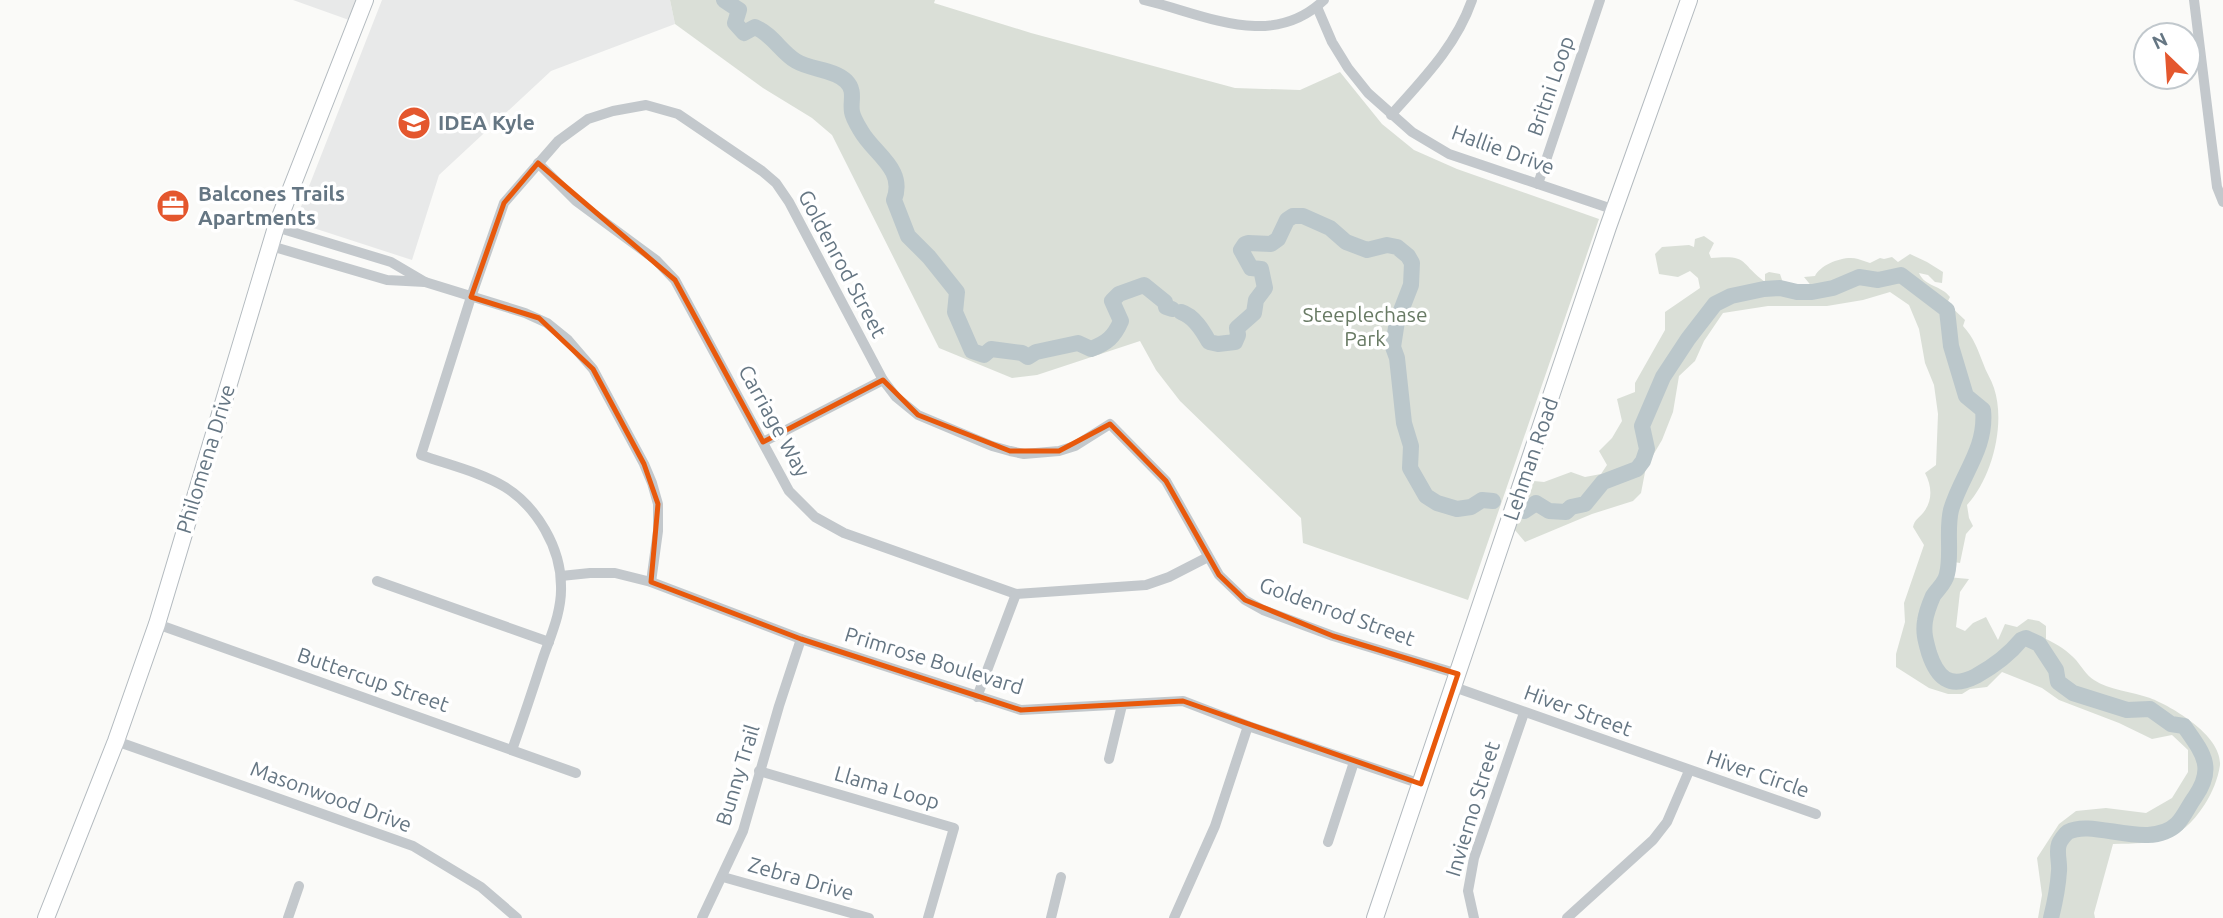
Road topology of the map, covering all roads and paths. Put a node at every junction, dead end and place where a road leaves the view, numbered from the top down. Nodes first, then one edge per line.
1 (365, 0) edge
2 (1144, 0) edge
3 (1472, 0) edge
4 (1600, 0) edge
5 (1689, 0) edge
6 (2194, 0) edge
7 (1320, 3) edge
8 (1391, 115) junction
9 (538, 163) junction
10 (1538, 184) junction
11 (2223, 202) edge
12 (1615, 210) junction
13 (276, 227) junction
14 (271, 246) junction
15 (354, 251) junction
16 (348, 269) junction
17 (425, 282) junction
18 (471, 297) junction
19 (883, 380) junction
20 (763, 442) junction
21 (1208, 557) junction
22 (561, 576) junction
23 (377, 581) dead end
24 (651, 582) junction
25 (1016, 594) junction
26 (157, 624) junction
27 (801, 639) junction
28 (549, 642) junction
29 (1456, 680) junction
30 (977, 697) junction
31 (1122, 705) junction
32 (1524, 713) junction
33 (1248, 726) junction
34 (116, 741) junction
35 (512, 750) junction
36 (1109, 759) dead end
37 (1354, 762) junction
38 (759, 771) junction
39 (1689, 771) junction
40 (576, 774) dead end
41 (1421, 784) junction
42 (1816, 814) dead end
43 (1328, 842) dead end
44 (723, 877) junction
45 (1062, 877) dead end
46 (299, 886) dead end
47 (46, 918) edge
48 (288, 918) edge
49 (517, 918) edge
50 (702, 918) edge
51 (869, 918) edge
52 (928, 918) edge
53 (1051, 918) edge
54 (1174, 918) edge
55 (1375, 918) edge
56 (1474, 918) edge
57 (1567, 918) edge

1 - 13 street, Philomena Drive
2 - 7 street
3 - 8 street
4 - 10 street, Britni Loop
5 - 12 street, Lehman Road
6 - 11 street
7 - 8 street, Hallie Drive
8 - 10 street, Hallie Drive
9 - 18 street, Goldenrod Street
9 - 19 street, Goldenrod Street
9 - 20 street, Carriage Way
10 - 12 street, Hallie Drive
12 - 29 street, Lehman Road
13 - 14 street, Philomena Drive
13 - 15 street
14 - 16 street
14 - 26 street, Philomena Drive
15 - 16 street
15 - 17 street
16 - 17 street
17 - 18 street
18 - 22 street, Goldenrod Street
18 - 24 street
19 - 20 street
19 - 21 street, Goldenrod Street
20 - 25 street, Carriage Way
21 - 25 street, Carriage Way
21 - 29 street, Goldenrod Street
22 - 24 street, Primrose Boulevard
22 - 28 street, Goldenrod Street
23 - 28 street
24 - 27 street, Primrose Boulevard
25 - 30 street
26 - 34 street, Philomena Drive
26 - 35 street, Buttercup Street
27 - 30 street, Primrose Boulevard
27 - 38 street, Bunny Trail
28 - 35 street, Goldenrod Street
29 - 32 street, Hiver Street
29 - 41 street, Lehman Road
30 - 31 street, Primrose Boulevard
31 - 33 street, Primrose Boulevard
31 - 36 street
32 - 39 street, Hiver Street
32 - 56 street, Invierno Street
33 - 37 street, Primrose Boulevard
33 - 54 street
34 - 47 street, Philomena Drive
34 - 49 street, Masonwood Drive
35 - 40 street, Buttercup Street
37 - 41 street, Primrose Boulevard
37 - 43 street
38 - 44 street, Bunny Trail
38 - 52 street, Llama Loop
39 - 42 street, Hiver Circle
39 - 57 street
41 - 55 street, Lehman Road
44 - 50 street, Bunny Trail
44 - 51 street, Zebra Drive
45 - 53 street
46 - 48 street

